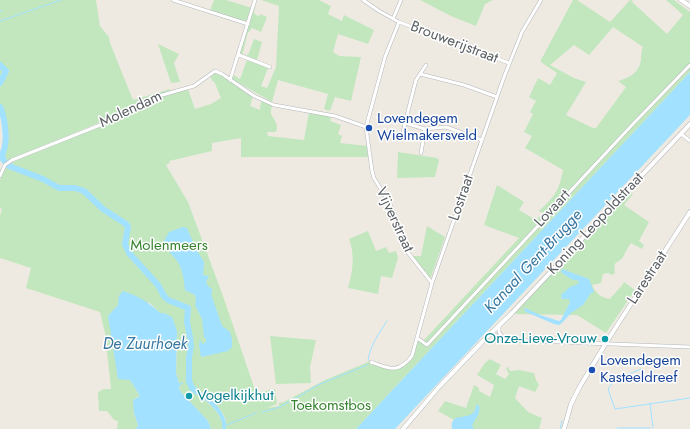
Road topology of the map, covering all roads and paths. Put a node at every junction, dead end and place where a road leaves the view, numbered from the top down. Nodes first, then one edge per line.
1 (173, 0) edge
2 (255, 0) edge
3 (363, 0) edge
4 (401, 0) edge
5 (541, 0) edge
6 (681, 0) edge
7 (690, 6) edge
8 (393, 20) junction
9 (399, 22) junction
10 (248, 24) junction
11 (239, 56) junction
12 (509, 64) junction
13 (426, 65) dead end
14 (690, 65) edge
15 (270, 67) dead end
16 (420, 74) junction
17 (230, 80) junction
18 (497, 97) junction
19 (405, 123) junction
20 (690, 124) edge
21 (366, 127) junction
22 (424, 129) junction
23 (681, 134) junction
24 (423, 138) junction
25 (482, 140) junction
26 (690, 141) edge
27 (421, 153) dead end
28 (0, 176) edge
29 (690, 212) edge
30 (432, 283) junction
31 (499, 326) junction
32 (492, 333) junction
33 (417, 338) junction
34 (504, 339) junction
35 (605, 344) junction
36 (690, 348) edge
37 (371, 362) dead end
38 (403, 429) edge
39 (564, 429) edge

1 - 10 street
2 - 10 street
3 - 8 street, Brouwerijstraat
4 - 8 street
5 - 12 street, Lostraat
6 - 7 street
8 - 9 street, Brouwerijstraat
9 - 12 street, Brouwerijstraat
9 - 21 street, Brouwerijstraat
10 - 11 street
11 - 15 street
11 - 17 street
12 - 18 street, Lostraat
13 - 16 street
14 - 33 street, Lovaart
16 - 18 street
16 - 19 street
17 - 21 street
17 - 28 street, Molendam
18 - 25 street, Lostraat
19 - 22 street
19 - 24 street
20 - 23 street, Koning Leopoldstraat
21 - 30 street, Vijverstraat
22 - 24 street
22 - 25 street
23 - 26 street
23 - 31 street, Koning Leopoldstraat
24 - 27 street
25 - 30 street, Lostraat
29 - 35 street, Larestraat
30 - 33 street, Lostraat
31 - 32 street, Koning Leopoldstraat
31 - 34 street
32 - 34 street
32 - 38 street, Koning Leopoldstraat
33 - 37 street, Lostraat
34 - 35 street
35 - 36 street
35 - 39 street, Larestraat

